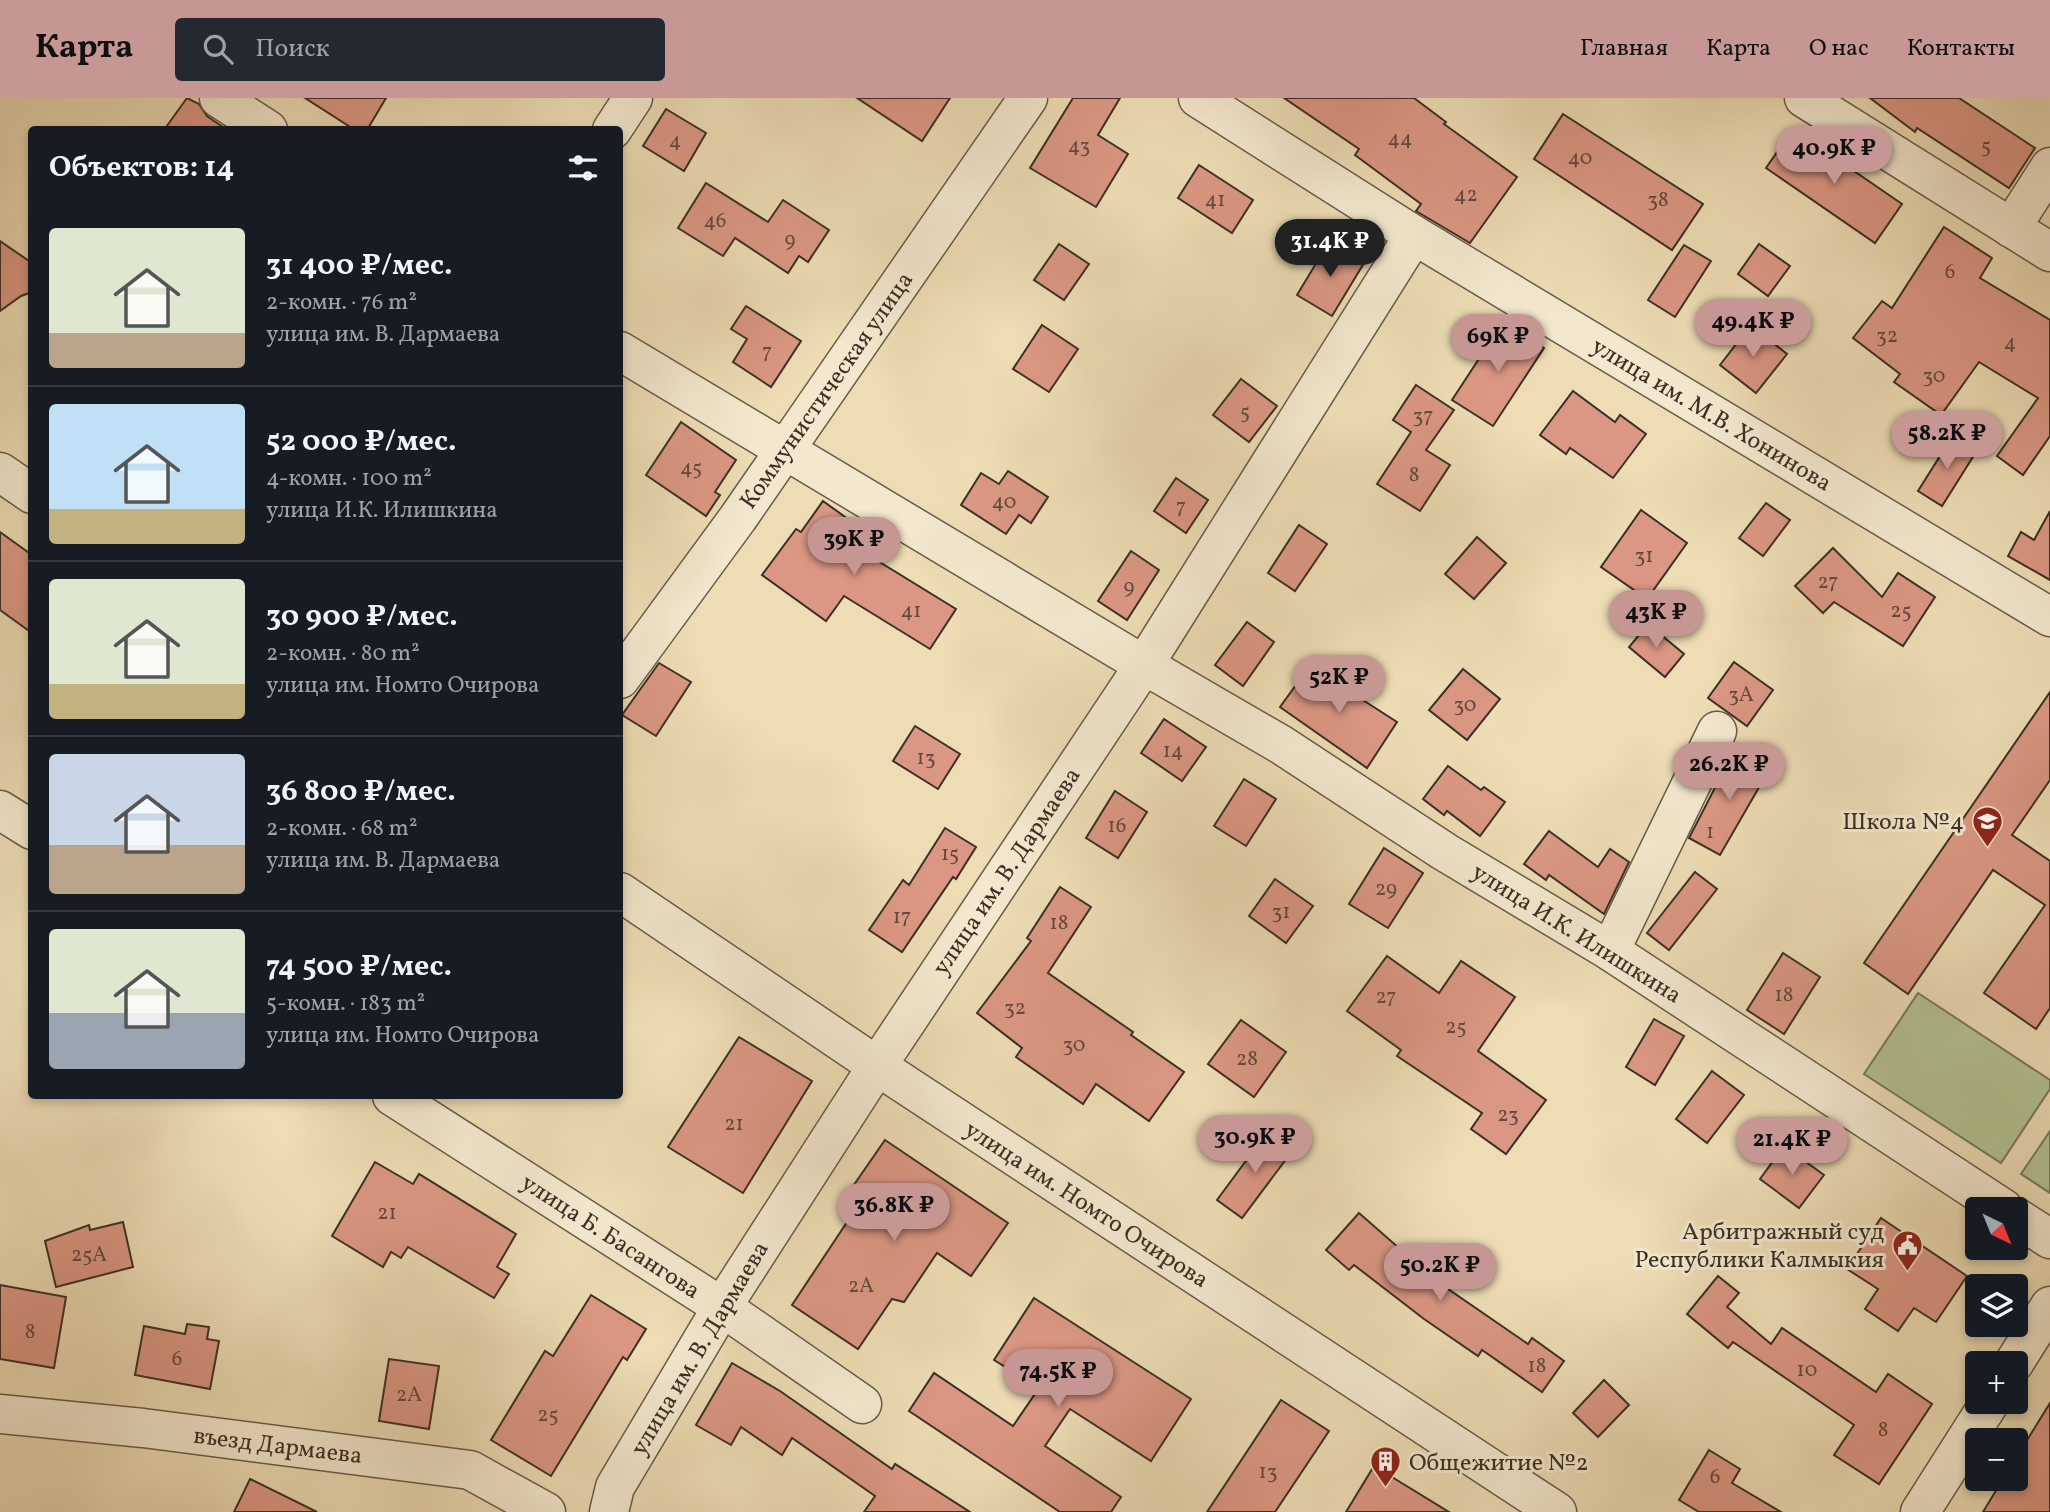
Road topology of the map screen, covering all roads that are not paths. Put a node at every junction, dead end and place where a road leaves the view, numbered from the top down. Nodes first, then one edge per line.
1 (219, 98) edge
2 (633, 98) edge
3 (1028, 98) edge
4 (1198, 98) edge
5 (1804, 98) edge
6 (262, 126) edge
7 (615, 126) edge
8 (2050, 167) edge
9 (2011, 228) junction
10 (1414, 236) junction
11 (2050, 252) edge
12 (623, 353) edge
13 (785, 450) junction
14 (0, 472) edge
15 (28, 491) edge
16 (2050, 617) edge
17 (1144, 665) junction
18 (623, 675) edge
19 (1717, 731) dead end
20 (0, 810) edge
21 (28, 828) edge
22 (623, 894) edge
23 (1611, 951) junction
24 (877, 1066) junction
25 (397, 1099) edge
26 (1986, 1197) edge
27 (2028, 1225) edge
28 (2050, 1239) edge
29 (2050, 1306) edge
30 (722, 1307) junction
31 (2022, 1351) edge
32 (862, 1404) dead end
33 (0, 1414) edge
34 (1982, 1414) edge
35 (546, 1512) edge
36 (609, 1512) edge
37 (1557, 1512) edge
38 (1920, 1512) edge

1 - 6 street
2 - 7 street
3 - 13 street, Коммунистическая улица
4 - 10 street, улица им. М.В. Хонинова
5 - 9 street
8 - 9 street
9 - 11 street
10 - 16 street, улица им. М.В. Хонинова
10 - 17 street, улица им. В. Дармаева
12 - 13 street, улица И.К. Илишкина
13 - 17 street, улица И.К. Илишкина
13 - 18 street, Коммунистическая улица
14 - 15 street
17 - 23 street, улица И.К. Илишкина
17 - 24 street, улица им. В. Дармаева
19 - 23 street
20 - 21 street
22 - 24 street, улица им. Номто Очирова
23 - 26 street, улица И.К. Илишкина
24 - 30 street, улица им. В. Дармаева
24 - 37 street, улица им. Номто Очирова
25 - 30 street, улица Б. Басангова
27 - 28 street
29 - 31 street
30 - 32 street, улица Б. Басангова
30 - 36 street, улица им. В. Дармаева
33 - 35 street, въезд Дармаева
34 - 38 street

